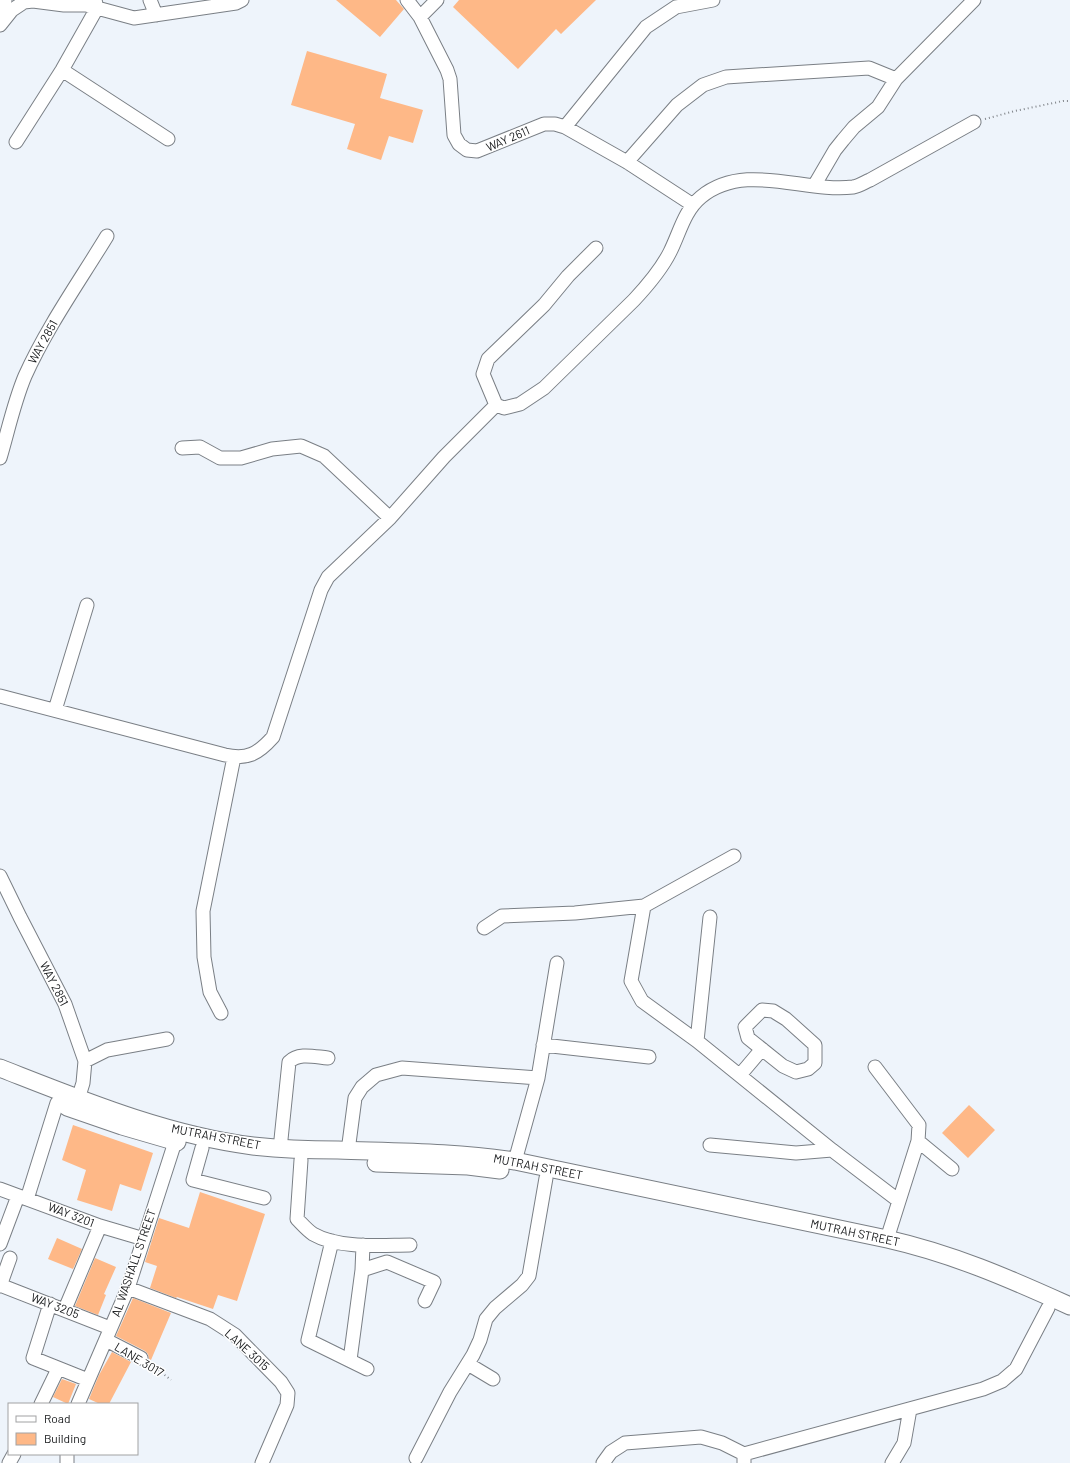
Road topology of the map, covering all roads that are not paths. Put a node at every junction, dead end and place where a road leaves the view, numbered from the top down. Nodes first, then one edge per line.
1 (3, 0) edge
2 (150, 0) edge
3 (242, 0) edge
4 (407, 0) edge
5 (437, 0) edge
6 (713, 0) edge
7 (974, 0) edge
8 (89, 3) edge
9 (156, 15) junction
10 (0, 16) edge
11 (420, 17) junction
12 (0, 24) edge
13 (62, 70) junction
14 (896, 79) junction
15 (974, 122) road end
16 (565, 127) junction
17 (168, 139) dead end
18 (16, 142) dead end
19 (627, 162) junction
20 (814, 186) junction
21 (693, 205) junction
22 (107, 236) dead end
23 (596, 248) dead end
24 (496, 405) junction
25 (182, 448) dead end
26 (0, 458) edge
27 (390, 518) junction
28 (86, 605) dead end
29 (0, 696) edge
30 (55, 710) junction
31 (234, 757) junction
32 (734, 856) dead end
33 (0, 876) edge
34 (644, 906) junction
35 (710, 918) dead end
36 (484, 928) dead end
37 (557, 963) dead end
38 (221, 1013) dead end
39 (167, 1039) dead end
40 (697, 1041) junction
41 (543, 1045) junction
42 (762, 1049) junction
43 (649, 1057) dead end
44 (328, 1058) dead end
45 (84, 1061) junction
46 (875, 1067) dead end
47 (0, 1068) edge
48 (740, 1075) junction
49 (538, 1078) junction
50 (0, 1081) edge
51 (78, 1099) junction
52 (57, 1103) junction
53 (918, 1140) junction
54 (175, 1142) junction
55 (710, 1145) dead end
56 (202, 1148) junction
57 (280, 1149) junction
58 (348, 1150) junction
59 (832, 1150) junction
60 (301, 1160) junction
61 (516, 1161) junction
62 (952, 1169) dead end
63 (546, 1178) junction
64 (0, 1189) edge
65 (22, 1197) junction
66 (264, 1198) dead end
67 (899, 1201) junction
68 (100, 1226) junction
69 (144, 1239) junction
70 (887, 1239) junction
71 (332, 1241) junction
72 (0, 1244) edge
73 (363, 1245) junction
74 (410, 1245) dead end
75 (10, 1258) dead end
76 (362, 1270) junction
77 (0, 1285) edge
78 (128, 1288) junction
79 (425, 1301) dead end
80 (50, 1304) junction
81 (1070, 1306) edge
82 (1048, 1308) junction
83 (65, 1310) junction
84 (1070, 1317) edge
85 (108, 1334) junction
86 (141, 1358) road end
87 (350, 1360) junction
88 (468, 1364) junction
89 (58, 1369) junction
90 (367, 1369) dead end
91 (88, 1380) junction
92 (493, 1380) dead end
93 (45, 1403) edge
94 (78, 1403) edge
95 (910, 1409) junction
96 (416, 1458) dead end
97 (744, 1458) edge
98 (262, 1463) edge
99 (603, 1463) edge
100 (892, 1463) edge

1 - 10 main road
2 - 9 street
3 - 9 street
4 - 11 street, WAY 2611
5 - 11 street
6 - 16 street
7 - 14 street
8 - 9 street
8 - 12 street
8 - 13 street
11 - 16 street, WAY 2611
13 - 17 street
13 - 18 street
14 - 19 street
14 - 20 street
15 - 20 street
16 - 19 street, WAY 2611
19 - 21 street, WAY 2611
20 - 21 street
21 - 24 street
22 - 26 street, WAY 2851
23 - 24 street
24 - 27 street
25 - 27 street
27 - 31 street
28 - 30 street
29 - 30 street
30 - 31 street
31 - 38 street
32 - 34 street
33 - 45 street, WAY 2851
34 - 36 street
34 - 40 street
35 - 40 street
37 - 41 street
39 - 45 street
40 - 48 street
41 - 43 street
41 - 49 street
42 - 42 street
42 - 48 street
44 - 57 street
45 - 51 street, WAY 2851
46 - 53 street
47 - 51 main road, MUTRAH STREET
48 - 59 street
49 - 58 street
49 - 61 street
50 - 52 main road, MUTRAH STREET
51 - 57 main road, MUTRAH STREET
52 - 54 main road, MUTRAH STREET
52 - 65 street
53 - 62 street
53 - 67 street
54 - 56 main road, MUTRAH STREET
54 - 69 street, AL WASHALL STREET
55 - 59 street
56 - 60 main road, MUTRAH STREET
56 - 66 street
57 - 58 main road, MUTRAH STREET
58 - 61 main road, MUTRAH STREET
59 - 67 street
60 - 63 main road, MUTRAH STREET
60 - 71 street
61 - 70 main road, MUTRAH STREET
63 - 82 main road, MUTRAH STREET
63 - 88 street
64 - 65 street, WAY 3201
65 - 68 street, WAY 3201
65 - 72 street
67 - 70 street
68 - 69 street, WAY 3201
68 - 83 street
69 - 78 street, AL WASHALL STREET
70 - 81 main road, MUTRAH STREET
71 - 73 street
71 - 87 street
73 - 74 street
73 - 76 street
75 - 77 street
76 - 79 street
76 - 87 street
77 - 80 street, WAY 3205
78 - 85 street, AL WASHALL STREET
78 - 98 street, LANE 3015
80 - 83 street, WAY 3205
80 - 89 street
82 - 84 main road, MUTRAH STREET
82 - 95 street
83 - 85 street, WAY 3205
85 - 86 street, LANE 3017
85 - 91 street, AL WASHALL STREET
87 - 90 street
88 - 92 street
88 - 96 street
89 - 91 street
89 - 93 street
91 - 94 street, AL WASHALL STREET
95 - 97 street
95 - 100 street
97 - 99 street

